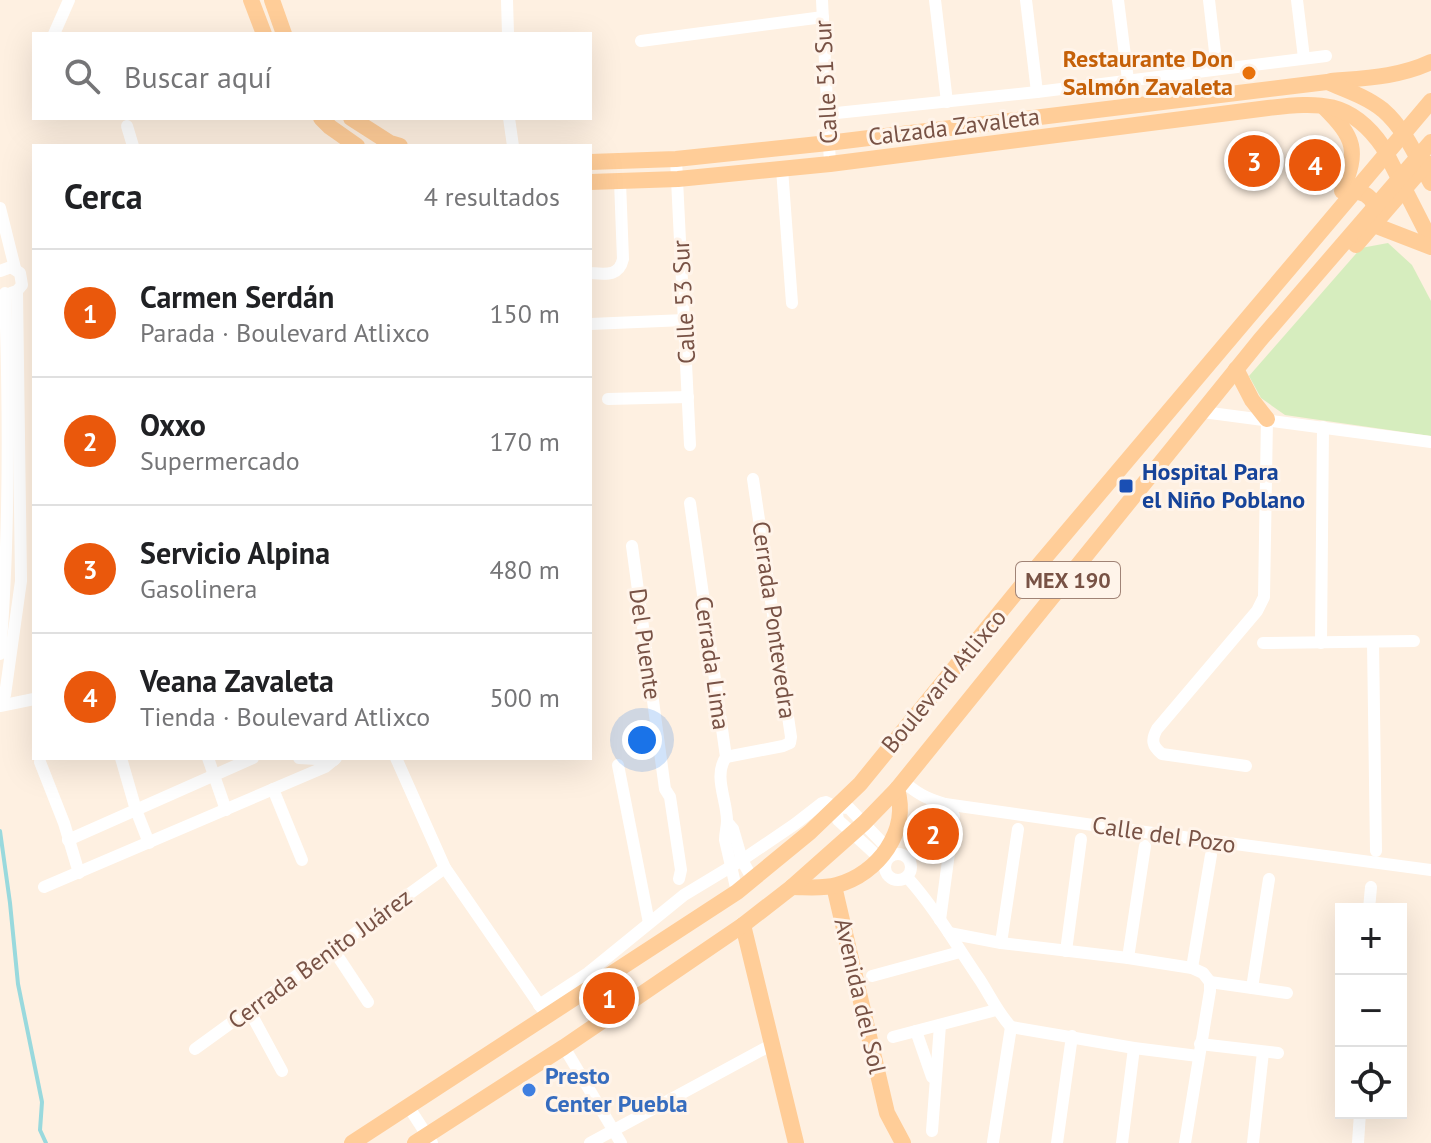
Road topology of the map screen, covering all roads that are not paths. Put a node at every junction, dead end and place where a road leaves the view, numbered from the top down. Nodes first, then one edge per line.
1 (69, 0) edge
2 (251, 0) edge
3 (272, 0) edge
4 (507, 0) edge
5 (822, 0) edge
6 (935, 0) edge
7 (1026, 0) edge
8 (1118, 0) edge
9 (1209, 0) edge
10 (1297, 0) edge
11 (823, 17) junction
12 (55, 32) edge
13 (263, 32) edge
14 (283, 32) edge
15 (508, 32) edge
16 (641, 41) dead end
17 (1326, 56) dead end
18 (1304, 58) junction
19 (1431, 62) edge
20 (1217, 69) junction
21 (1128, 80) junction
22 (1327, 82) junction
23 (1037, 92) junction
24 (1429, 100) edge
25 (947, 102) junction
26 (1323, 105) junction
27 (827, 114) junction
28 (323, 120) edge
29 (354, 120) edge
30 (509, 120) edge
31 (127, 126) dead end
32 (1399, 127) junction
33 (1431, 142) edge
34 (828, 143) junction
35 (132, 144) edge
36 (354, 144) edge
37 (393, 144) edge
38 (513, 144) edge
39 (1383, 147) junction
40 (676, 159) junction
41 (592, 162) edge
42 (1427, 163) edge
43 (830, 164) junction
44 (782, 169) junction
45 (678, 179) junction
46 (592, 182) edge
47 (620, 182) junction
48 (1431, 183) edge
49 (1405, 190) junction
50 (1342, 191) junction
51 (0, 208) edge
52 (1374, 225) junction
53 (1431, 244) edge
54 (0, 271) edge
55 (24, 272) edge
56 (592, 273) edge
57 (7, 291) edge
58 (792, 303) dead end
59 (685, 320) junction
60 (592, 324) edge
61 (1213, 358) junction
62 (1236, 369) junction
63 (688, 397) junction
64 (608, 399) dead end
65 (16, 409) junction
66 (32, 410) edge
67 (1203, 412) junction
68 (1267, 419) junction
69 (1323, 427) junction
70 (1431, 442) edge
71 (690, 445) dead end
72 (753, 479) dead end
73 (690, 503) dead end
74 (632, 546) dead end
75 (32, 577) edge
76 (21, 581) junction
77 (5, 586) junction
78 (2, 605) edge
79 (1414, 641) dead end
80 (1373, 642) junction
81 (1263, 643) dead end
82 (1321, 643) junction
83 (0, 654) edge
84 (32, 699) edge
85 (0, 705) edge
86 (726, 757) junction
87 (122, 760) edge
88 (209, 760) edge
89 (249, 760) edge
90 (334, 760) edge
91 (397, 760) edge
92 (40, 762) dead end
93 (618, 765) dead end
94 (1246, 766) dead end
95 (215, 775) junction
96 (900, 785) junction
97 (273, 789) junction
98 (836, 807) junction
99 (136, 810) junction
100 (226, 810) junction
101 (954, 816) dead end
102 (859, 828) junction
103 (1018, 829) dead end
104 (1081, 839) dead end
105 (68, 840) junction
106 (149, 843) junction
107 (1145, 846) dead end
108 (1376, 851) dead end
109 (1211, 855) dead end
110 (887, 856) junction
111 (302, 860) dead end
112 (737, 863) junction
113 (445, 868) junction
114 (1431, 870) edge
115 (79, 873) junction
116 (907, 877) junction
117 (1269, 879) dead end
118 (753, 880) junction
119 (834, 886) junction
120 (44, 887) dead end
121 (792, 887) junction
122 (1371, 887) dead end
123 (737, 892) junction
124 (684, 895) junction
125 (1370, 903) edge
126 (940, 920) junction
127 (649, 923) junction
128 (743, 925) junction
129 (949, 933) junction
130 (1001, 943) junction
131 (333, 949) junction
132 (1066, 951) junction
133 (960, 952) junction
134 (1128, 958) junction
135 (1192, 968) junction
136 (872, 976) dead end
137 (1210, 982) junction
138 (1252, 988) junction
139 (1287, 993) dead end
140 (564, 996) junction
141 (368, 1002) dead end
142 (249, 1010) junction
143 (543, 1010) junction
144 (996, 1010) junction
145 (940, 1025) junction
146 (1011, 1027) junction
147 (916, 1031) junction
148 (1072, 1036) junction
149 (893, 1037) dead end
150 (771, 1045) junction
151 (564, 1047) junction
152 (1134, 1048) junction
153 (195, 1049) dead end
154 (1199, 1050) junction
155 (1263, 1052) junction
156 (1278, 1053) dead end
157 (282, 1071) dead end
158 (934, 1084) junction
159 (408, 1106) junction
160 (1360, 1119) edge
161 (613, 1130) junction
162 (932, 1131) dead end
163 (425, 1140) edge
164 (993, 1142) edge
165 (352, 1143) edge
166 (590, 1143) edge
167 (621, 1143) edge
168 (796, 1143) edge
169 (903, 1143) edge
170 (1057, 1143) edge
171 (1122, 1143) edge
172 (1185, 1143) edge
173 (1253, 1143) edge
174 (1358, 1143) edge

1 - 12 street
2 - 13 main road
3 - 14 main road
4 - 15 street
5 - 11 street, Calle 51 Sur
6 - 25 street
7 - 23 street
8 - 21 street
9 - 20 street
10 - 18 street
11 - 16 street
11 - 27 street, Calle 51 Sur
17 - 18 street
18 - 20 street
19 - 22 main road, Calzada Zavaleta
20 - 21 street
21 - 23 street
22 - 32 main road
22 - 34 main road, Calzada Zavaleta
23 - 25 street
24 - 32 main road
24 - 61 main road, Boulevard Atlixco / MEX 190
25 - 27 street
26 - 39 main road, Calzada Zavaleta
26 - 43 main road, Calzada Zavaleta
26 - 50 main road
27 - 34 street, Calle 51 Sur
28 - 36 main road
29 - 37 main road
30 - 38 street
31 - 35 street
32 - 39 main road
32 - 42 main road
33 - 62 main road, Boulevard Atlixco / MEX 190
34 - 40 main road, Calzada Zavaleta
34 - 43 street, Calle 51 Sur
39 - 49 main road, Calzada Zavaleta
39 - 50 main road
40 - 41 main road, Calzada Zavaleta
40 - 45 street, Calle 53 Sur
42 - 48 main road
42 - 49 main road
43 - 44 main road, Calzada Zavaleta
44 - 45 main road, Calzada Zavaleta
44 - 58 street
45 - 47 main road, Calzada Zavaleta
45 - 59 street, Calle 53 Sur
46 - 47 main road, Calzada Zavaleta
47 - 56 street
49 - 52 main road
49 - 53 main road, Calzada Zavaleta
50 - 52 main road
50 - 61 main road
51 - 55 street
52 - 53 main road
52 - 62 main road
54 - 55 street
55 - 57 street
57 - 65 street
59 - 60 street
59 - 63 street, Calle 53 Sur
61 - 98 main road, Boulevard Atlixco / MEX 190
62 - 67 main road, Boulevard Atlixco / MEX 190
62 - 68 main road
63 - 64 street
63 - 71 street, Calle 53 Sur
65 - 66 street
65 - 76 street
65 - 77 street
67 - 68 street
67 - 96 main road, Boulevard Atlixco / MEX 190
68 - 69 street
68 - 94 street
69 - 70 street
69 - 82 street
72 - 86 street, Cerrada Pontevedra
73 - 86 street, Cerrada Lima
74 - 124 street, Del Puente
75 - 76 street
76 - 77 street
76 - 85 street
77 - 78 street
78 - 83 street
79 - 80 street
80 - 82 street
80 - 108 street
81 - 82 street
84 - 85 street
86 - 112 street, Cerrada Lima
87 - 99 street
88 - 95 street
89 - 95 street
90 - 97 street
91 - 113 street
92 - 105 street
93 - 127 street
95 - 99 street
95 - 100 street
96 - 102 main road, Boulevard Atlixco / MEX 190
96 - 110 main road
96 - 114 street, Calle del Pozo
97 - 100 street
97 - 111 street
98 - 102 street
98 - 112 street
98 - 118 main road, Boulevard Atlixco / MEX 190
99 - 105 street
99 - 106 street
100 - 106 street
101 - 126 street
102 - 110 street
102 - 121 main road, Boulevard Atlixco / MEX 190
103 - 130 street
104 - 132 street
105 - 115 street
106 - 115 street
107 - 134 street
109 - 135 street
110 - 116 street
110 - 116 street
110 - 119 main road
112 - 118 street, Cerrada Lima
112 - 123 street, Cerrada Lima
112 - 124 street
113 - 131 street, Cerrada Benito Juárez
113 - 143 street
115 - 120 street
116 - 126 street
117 - 138 street
118 - 123 main road, Boulevard Atlixco / MEX 190
119 - 121 main road, Avenida del Sol
119 - 169 main road, Avenida del Sol
121 - 128 main road, Boulevard Atlixco / MEX 190
122 - 125 street
123 - 140 main road, Boulevard Atlixco / MEX 190
124 - 127 street
126 - 129 street
127 - 140 street
128 - 150 main road
128 - 151 main road, Boulevard Atlixco / MEX 190
129 - 130 street
129 - 133 street
130 - 132 street
131 - 141 street
131 - 142 street, Cerrada Benito Juárez
132 - 134 street
133 - 136 street
133 - 144 street
134 - 135 street
135 - 137 street
137 - 138 street
137 - 154 street
138 - 139 street
140 - 143 main road, Boulevard Atlixco / MEX 190
142 - 153 street, Cerrada Benito Juárez
142 - 157 street
143 - 159 main road, Boulevard Atlixco / MEX 190
144 - 145 street
144 - 146 street
145 - 147 street
145 - 158 street
146 - 148 street
146 - 164 street
147 - 149 street
147 - 158 street
148 - 152 street
148 - 170 street
150 - 161 street
150 - 168 main road
151 - 161 street
151 - 163 main road, Boulevard Atlixco / MEX 190
152 - 154 street
152 - 171 street
154 - 155 street
154 - 172 street
155 - 156 street
155 - 173 street
158 - 162 street
159 - 163 street
159 - 165 main road, Boulevard Atlixco / MEX 190
160 - 174 street
161 - 166 street
161 - 167 street

